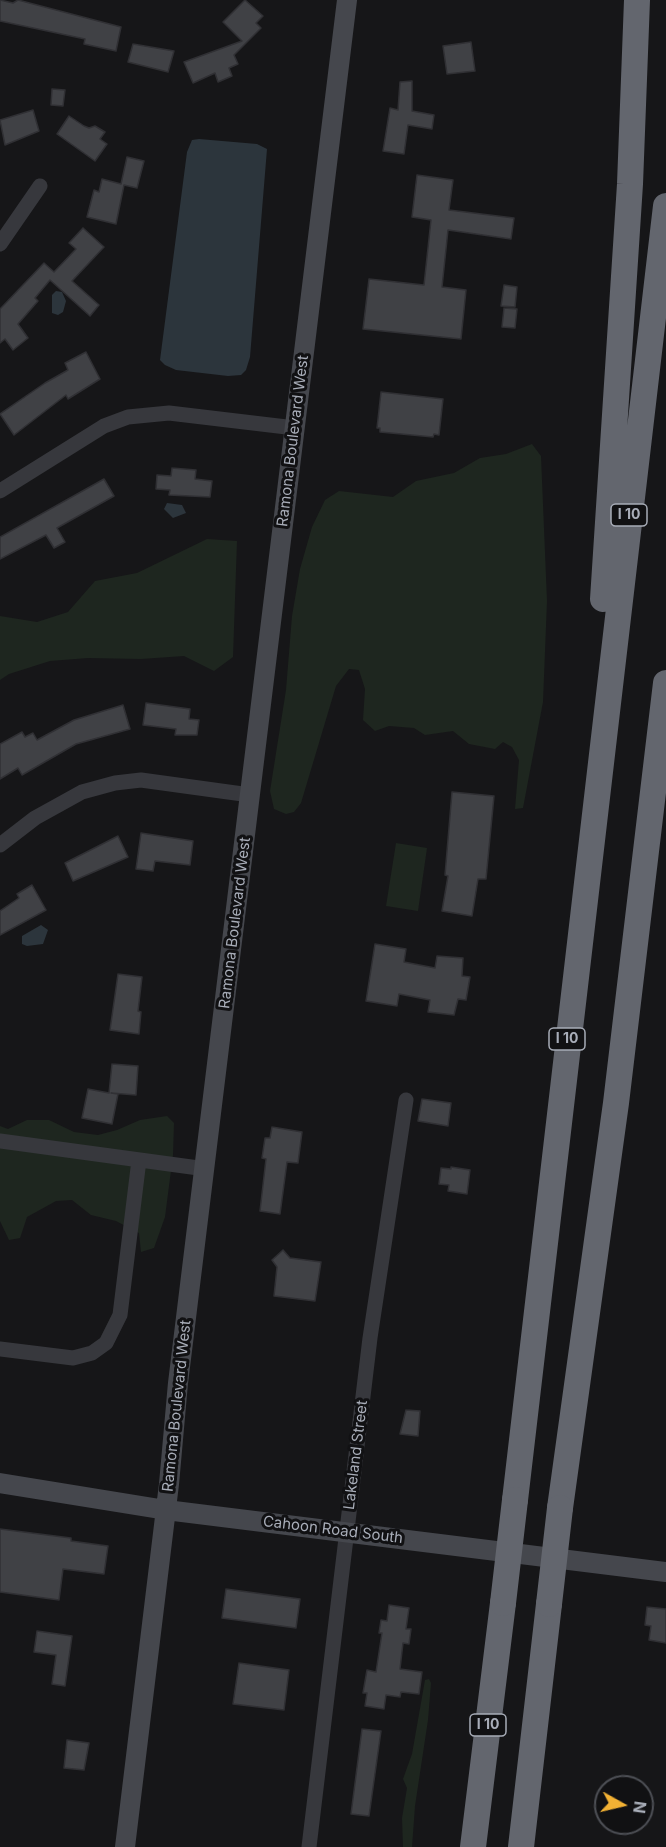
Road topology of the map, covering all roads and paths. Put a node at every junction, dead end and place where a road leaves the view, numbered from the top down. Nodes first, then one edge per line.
1 (347, 0) edge
2 (638, 0) edge
3 (40, 186) dead end
4 (666, 206) edge
5 (0, 244) edge
6 (295, 428) junction
7 (0, 491) edge
8 (666, 683) edge
9 (666, 789) edge
10 (250, 795) junction
11 (592, 824) junction
12 (0, 845) edge
13 (645, 853) junction
14 (406, 1100) dead end
15 (0, 1141) edge
16 (139, 1160) junction
17 (206, 1169) junction
18 (0, 1349) edge
19 (0, 1483) edge
20 (166, 1509) junction
21 (347, 1532) junction
22 (666, 1572) edge
23 (125, 1847) edge
24 (309, 1847) edge
25 (473, 1847) edge
26 (521, 1847) edge

1 - 6 street, Ramona Boulevard West
2 - 11 highway
3 - 5 street
4 - 11 highway, I 10
6 - 7 street
6 - 10 street, Ramona Boulevard West
8 - 13 highway
9 - 13 highway
10 - 12 street
10 - 17 street, Ramona Boulevard West
11 - 25 highway, I 10, bridge
13 - 26 highway, bridge
14 - 21 street, Lakeland Street
15 - 16 street
16 - 17 street
16 - 18 street
17 - 20 street, Ramona Boulevard West
19 - 20 street, Cahoon Road South
20 - 21 street, Cahoon Road South
20 - 23 street, Ramona Boulevard West
21 - 22 street, Cahoon Road South
21 - 24 street, Lakeland Street

